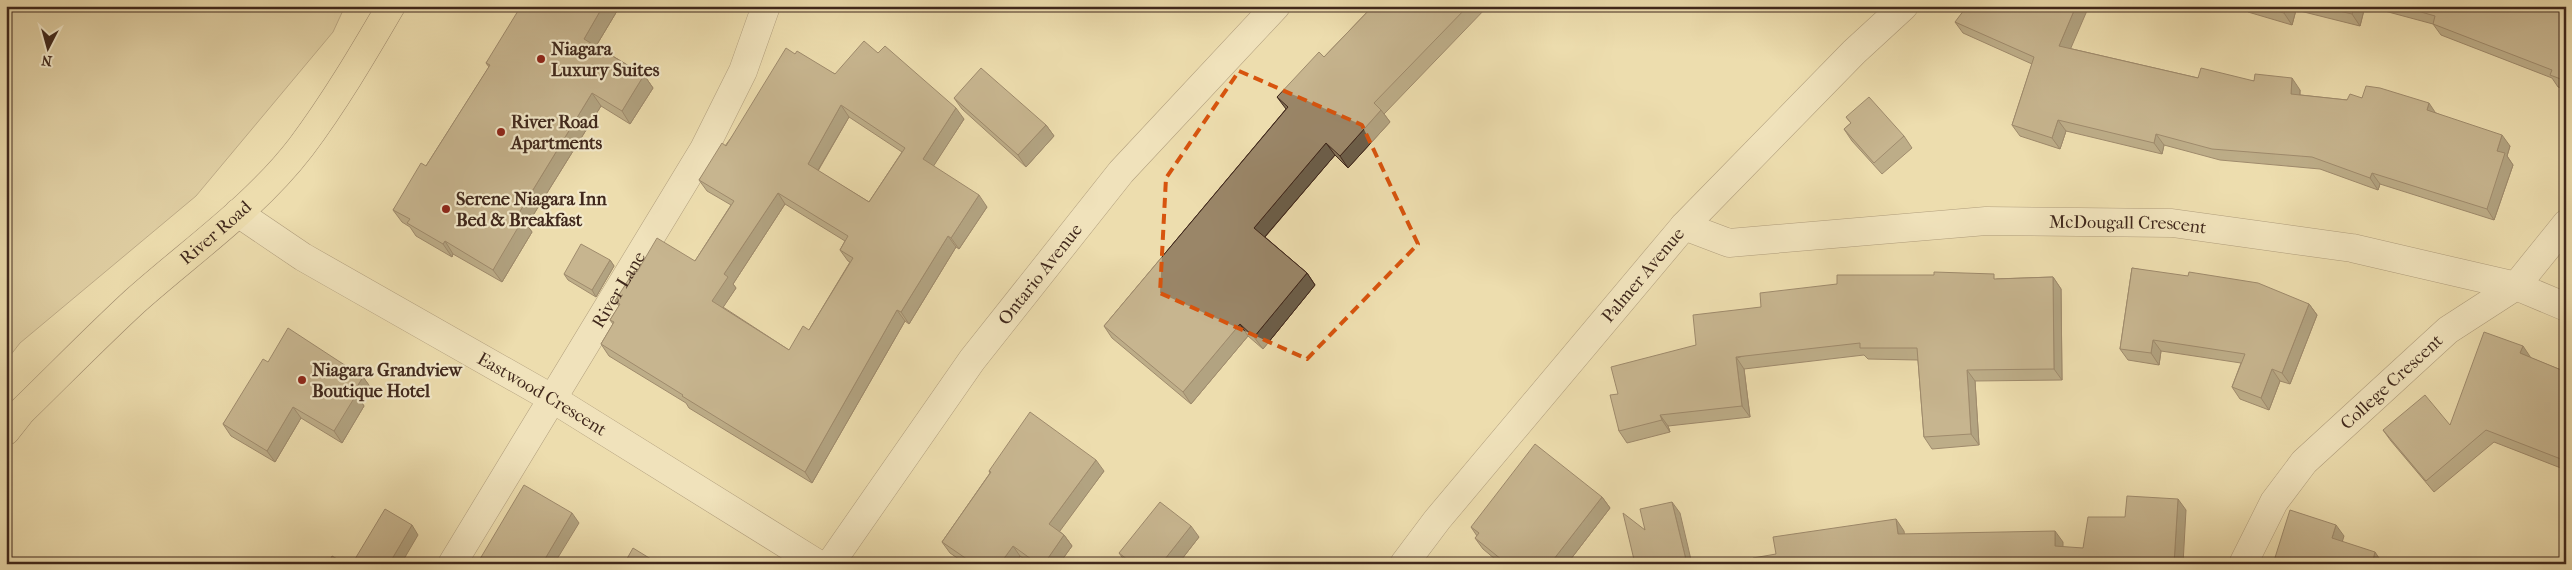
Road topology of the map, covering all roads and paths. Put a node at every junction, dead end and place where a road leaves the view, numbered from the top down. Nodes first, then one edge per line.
1 (391, 6) edge
2 (766, 6) edge
3 (1276, 6) edge
4 (1904, 6) edge
5 (238, 213) junction
6 (2566, 224) edge
7 (1684, 226) junction
8 (2516, 286) junction
9 (2566, 307) edge
10 (552, 399) junction
11 (6, 431) edge
12 (452, 564) edge
13 (818, 564) edge
14 (830, 564) edge
15 (1404, 564) edge
16 (2242, 564) edge

1 - 5 main road, River Road
2 - 10 street, River Lane
3 - 14 street, Ontario Avenue
4 - 7 street, Palmer Avenue
5 - 10 street, Eastwood Crescent
5 - 11 main road, River Road
6 - 8 street, College Crescent
7 - 8 street, McDougall Crescent
7 - 15 street, Palmer Avenue
8 - 9 street, McDougall Crescent
8 - 16 street, College Crescent
10 - 12 street, River Lane
10 - 13 street, Eastwood Crescent

